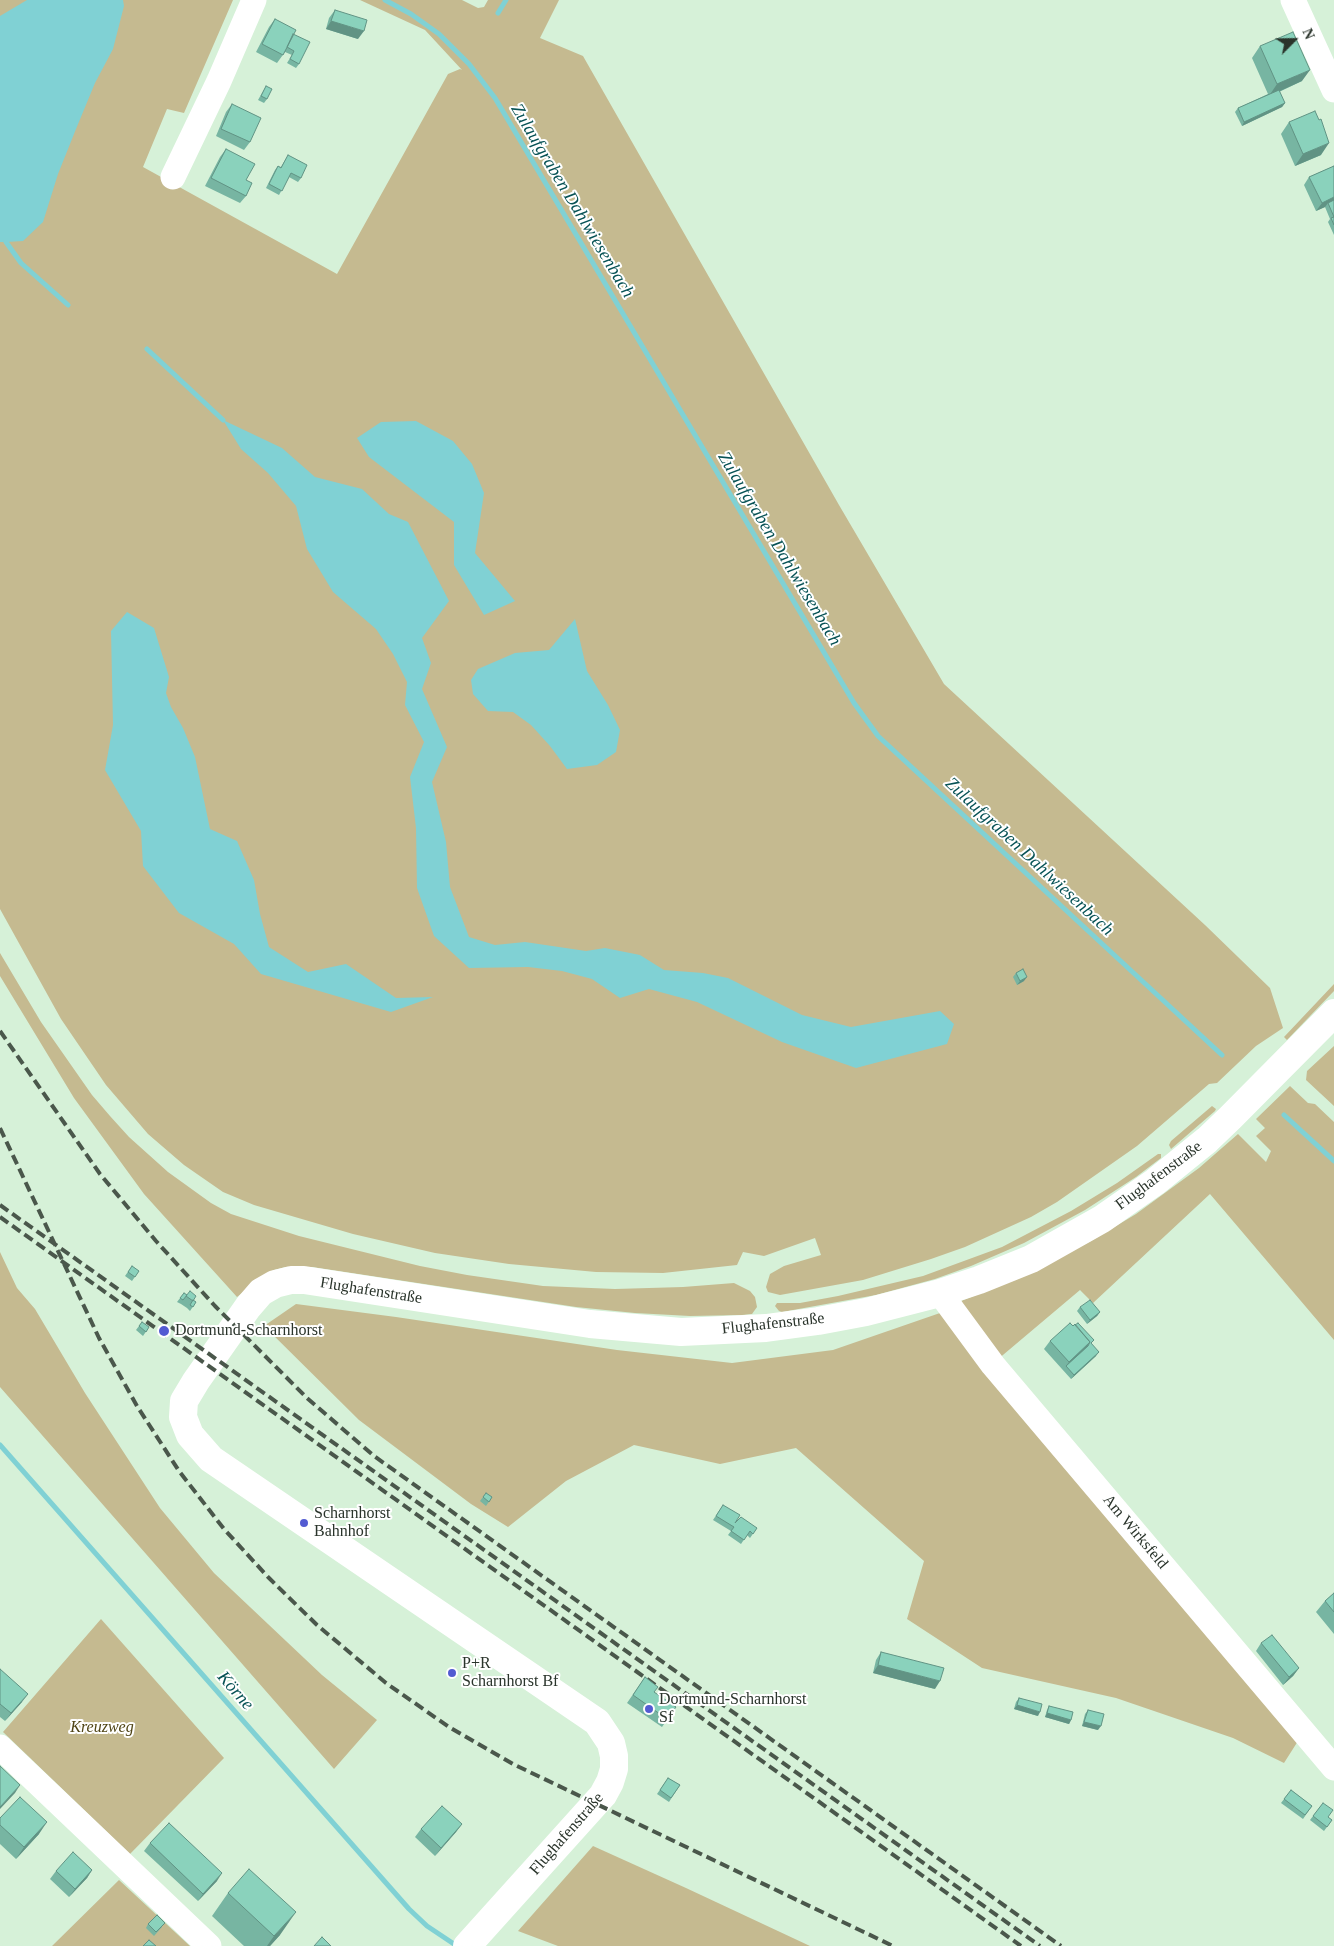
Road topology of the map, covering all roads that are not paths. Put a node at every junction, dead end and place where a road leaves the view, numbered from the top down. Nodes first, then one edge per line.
1 (254, 0) edge
2 (1293, 0) edge
3 (1334, 90) edge
4 (173, 177) dead end
5 (1334, 1013) edge
6 (940, 1293) junction
7 (0, 1747) edge
8 (1334, 1768) edge
9 (472, 1941) edge
10 (209, 1946) edge

1 - 4 street
2 - 3 street
5 - 6 main road, Flughafenstraße
6 - 8 street, Am Wirksfeld
6 - 9 main road, Flughafenstraße
7 - 10 street

